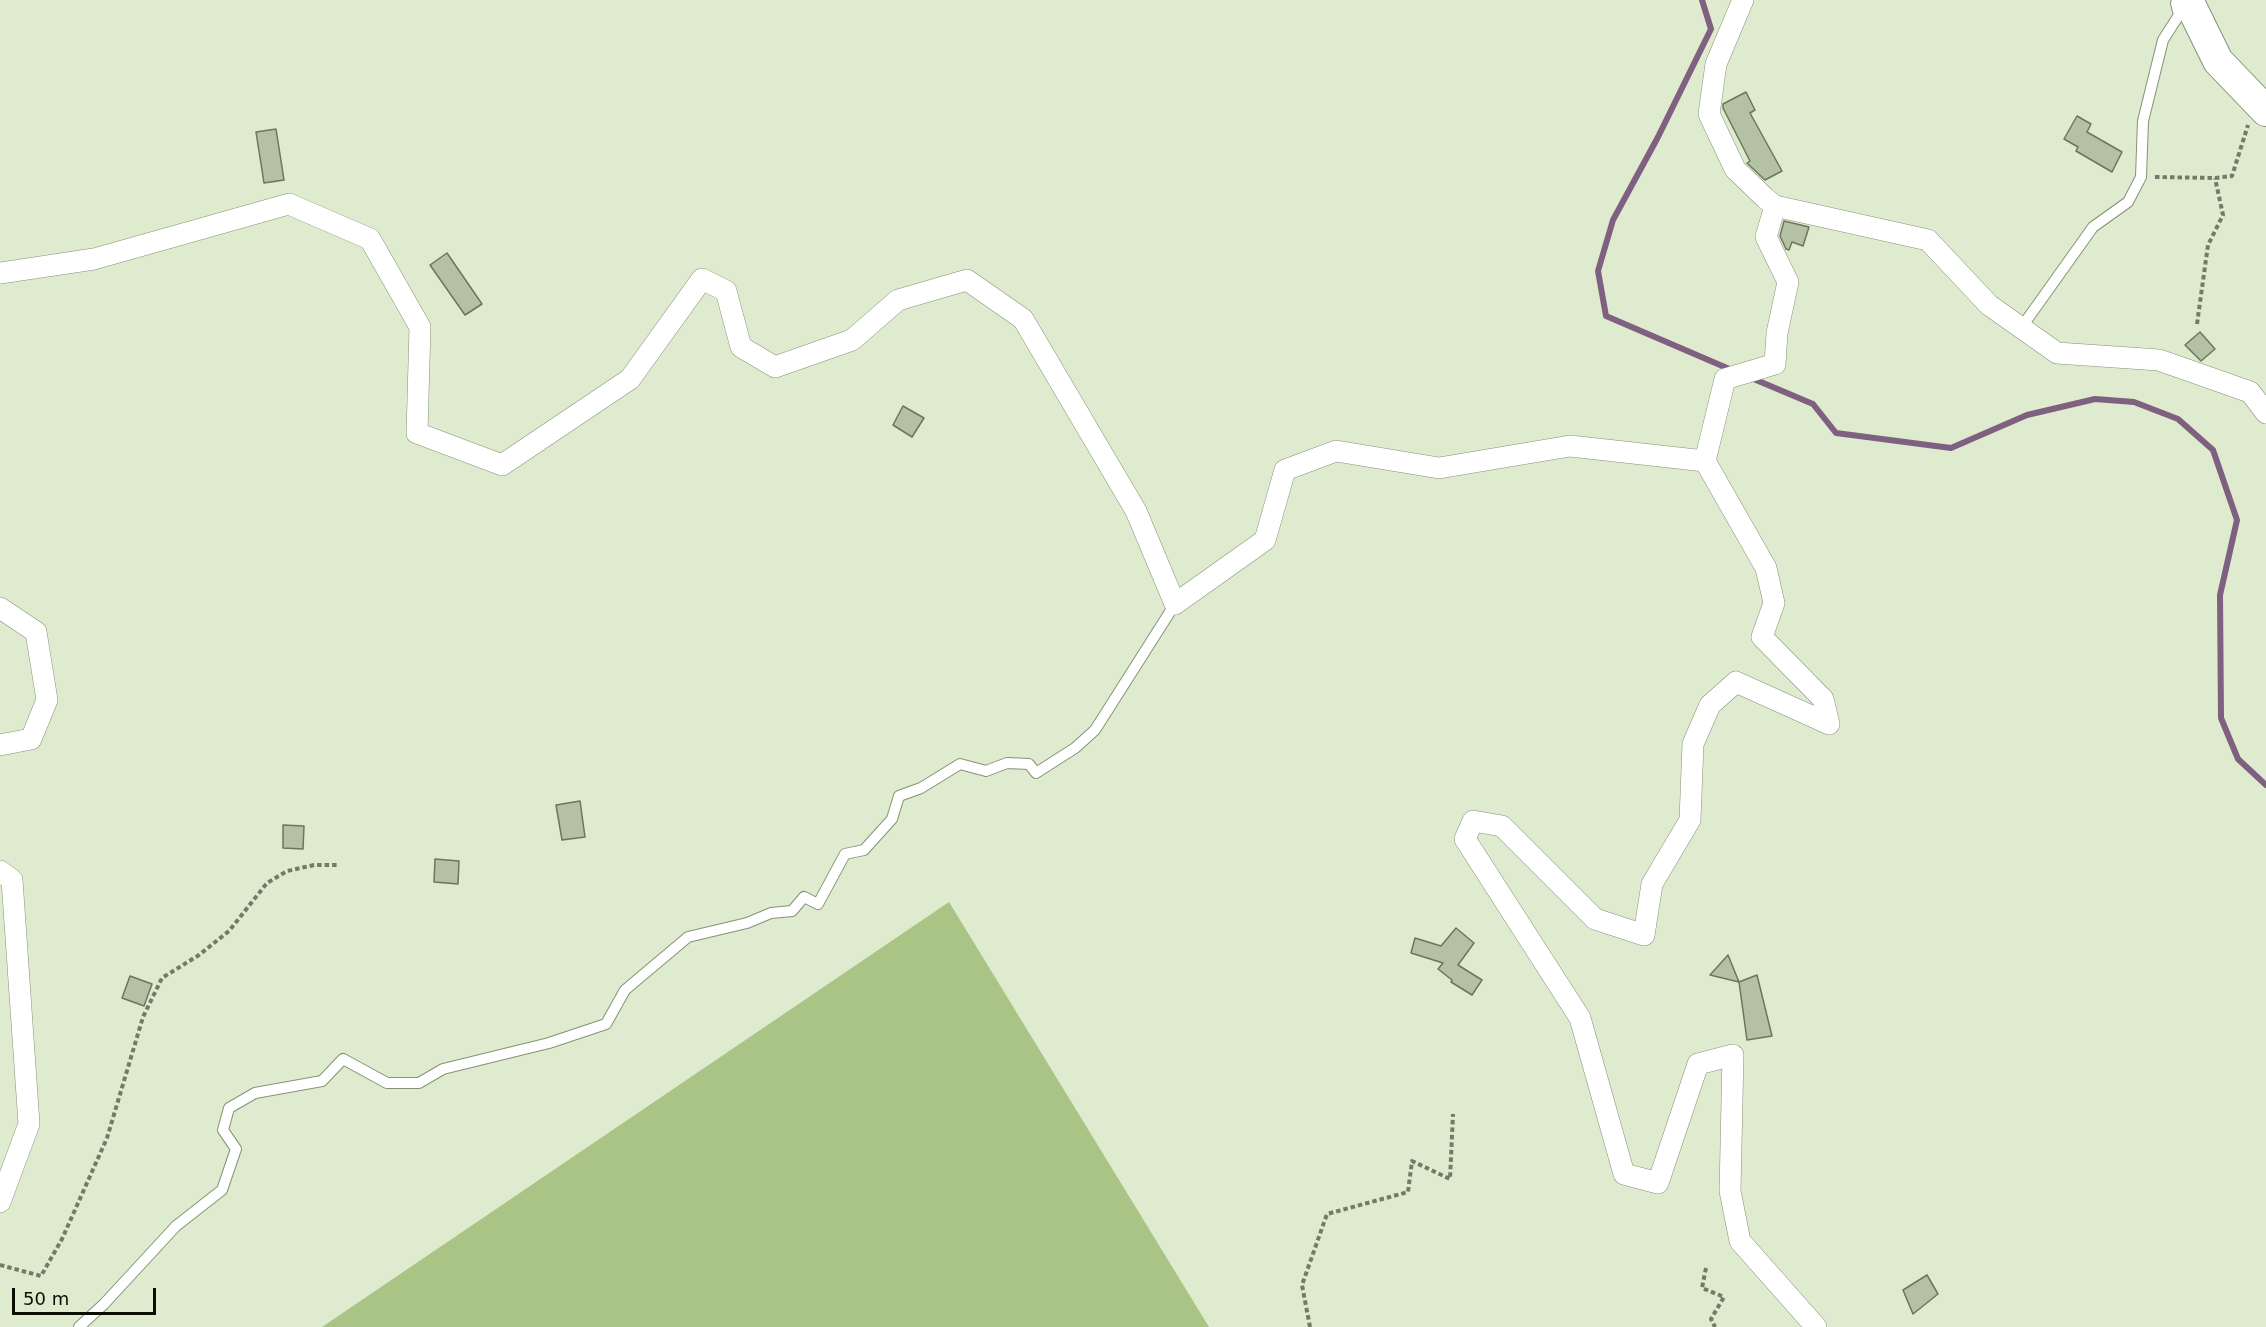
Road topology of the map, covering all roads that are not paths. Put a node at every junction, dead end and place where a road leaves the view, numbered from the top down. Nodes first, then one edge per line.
1 (1743, 0) edge
2 (2175, 0) edge
3 (2188, 0) edge
4 (2258, 102) edge
5 (1775, 206) junction
6 (0, 273) edge
7 (2021, 328) junction
8 (2266, 413) edge
9 (1704, 461) junction
10 (1175, 604) junction
11 (0, 608) edge
12 (0, 745) edge
13 (0, 871) edge
14 (0, 1202) edge
15 (79, 1327) edge
16 (1816, 1327) edge

1 - 5 street
2 - 7 lane
3 - 4 main road
5 - 7 street
5 - 9 street
6 - 10 street
7 - 8 street
9 - 10 street
9 - 16 street
10 - 15 lane
11 - 12 street
13 - 14 street

